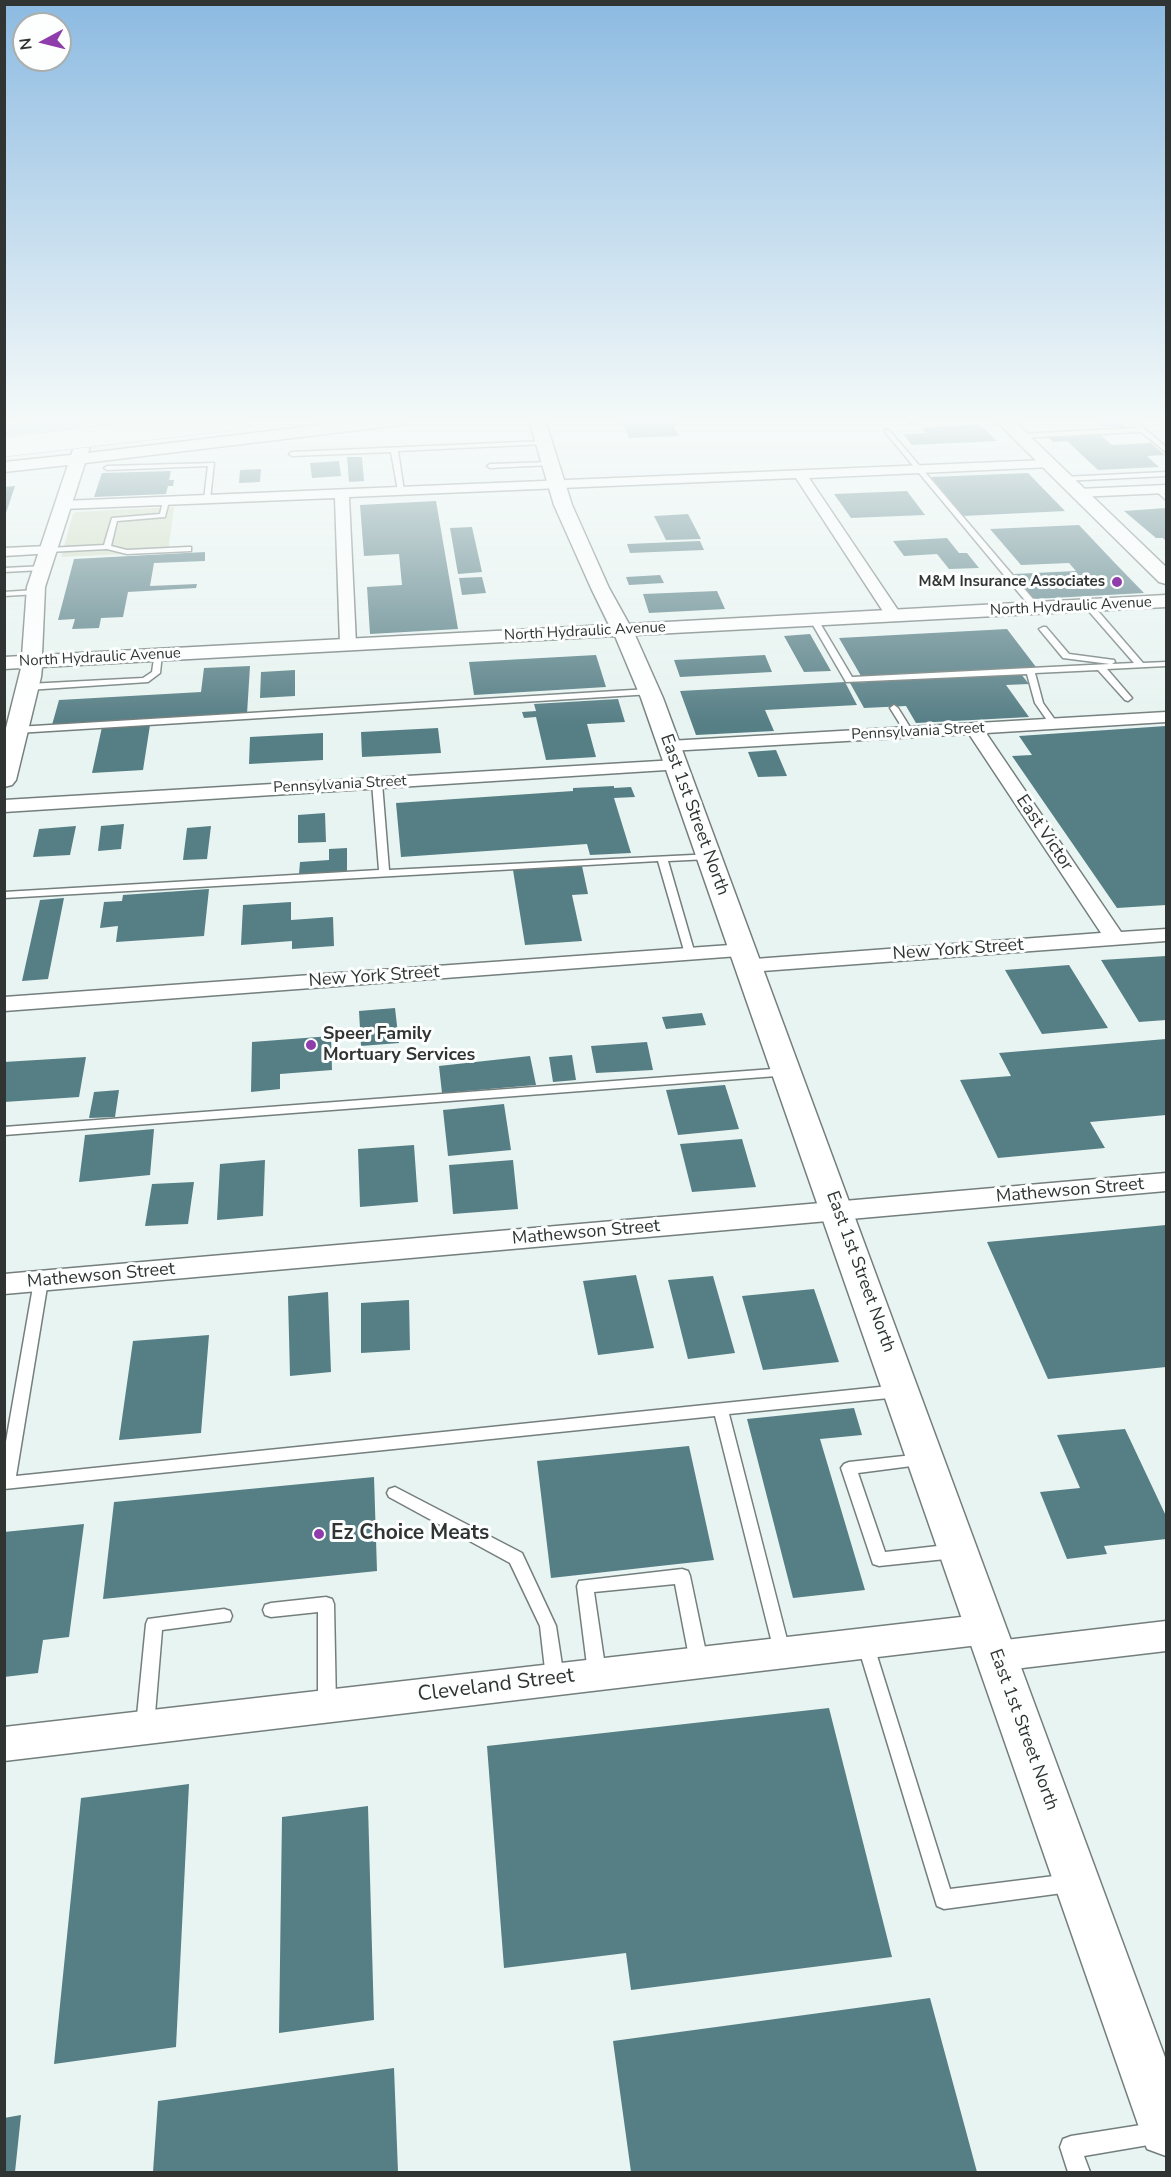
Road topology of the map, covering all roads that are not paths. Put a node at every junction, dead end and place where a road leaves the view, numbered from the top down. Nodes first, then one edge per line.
1 (57, 522) edge
2 (113, 522) edge
3 (343, 522) edge
4 (571, 522) edge
5 (831, 522) edge
6 (963, 522) edge
7 (1108, 522) edge
8 (107, 548) junction
9 (188, 549) dead end
10 (4, 552) edge
11 (45, 559) junction
12 (4, 570) edge
13 (1166, 577) edge
14 (35, 592) junction
15 (4, 594) edge
16 (1167, 602) edge
17 (1089, 606) junction
18 (1036, 609) junction
19 (894, 616) junction
20 (814, 620) junction
21 (1043, 629) dead end
22 (622, 630) junction
23 (348, 644) junction
24 (158, 654) junction
25 (31, 661) junction
26 (4, 663) edge
27 (1167, 664) edge
28 (1130, 666) junction
29 (1141, 666) junction
30 (1101, 668) junction
31 (1030, 671) junction
32 (28, 687) junction
33 (649, 692) junction
34 (1128, 698) dead end
35 (894, 708) dead end
36 (1167, 717) edge
37 (1054, 724) junction
38 (974, 728) junction
39 (17, 730) junction
40 (909, 732) junction
41 (673, 755) junction
42 (4, 780) edge
43 (377, 783) junction
44 (4, 806) edge
45 (709, 856) junction
46 (662, 858) junction
47 (384, 872) junction
48 (4, 895) edge
49 (1167, 935) edge
50 (1115, 939) junction
51 (690, 954) junction
52 (746, 958) junction
53 (4, 1004) edge
54 (788, 1072) junction
55 (4, 1131) edge
56 (1167, 1182) edge
57 (838, 1211) junction
58 (41, 1281) junction
59 (4, 1284) edge
60 (903, 1391) junction
61 (720, 1410) junction
62 (927, 1459) junction
63 (6, 1483) edge
64 (395, 1493) dead end
65 (959, 1551) junction
66 (271, 1610) dead end
67 (224, 1616) dead end
68 (1167, 1636) edge
69 (865, 1643) junction
70 (992, 1643) junction
71 (782, 1653) junction
72 (699, 1663) junction
73 (597, 1674) junction
74 (555, 1679) junction
75 (327, 1706) junction
76 (145, 1727) junction
77 (4, 1744) edge
78 (1078, 1882) junction
79 (1167, 2131) edge
80 (1079, 2172) edge

1 - 11 street
2 - 8 lane
3 - 23 street
4 - 22 street, East 1st Street North
5 - 19 street
6 - 18 lane
7 - 13 main road
8 - 9 lane
8 - 11 lane
10 - 11 street
11 - 12 lane
11 - 14 street
14 - 15 lane
14 - 25 street
16 - 17 street, North Hydraulic Avenue
17 - 18 street, North Hydraulic Avenue
17 - 29 lane
18 - 19 street, North Hydraulic Avenue
19 - 20 street, North Hydraulic Avenue
20 - 22 street, North Hydraulic Avenue
20 - 31 lane
21 - 28 lane
22 - 23 street, North Hydraulic Avenue
22 - 33 street, East 1st Street North
23 - 24 street, North Hydraulic Avenue
24 - 25 street, North Hydraulic Avenue
24 - 32 lane
25 - 26 street, North Hydraulic Avenue
25 - 32 street
27 - 29 lane
28 - 29 lane
28 - 30 lane
30 - 31 lane
30 - 34 lane
31 - 37 lane
32 - 39 street
33 - 39 lane
33 - 41 street, East 1st Street North
35 - 40 lane
36 - 37 street, Pennsylvania Street
37 - 38 street, Pennsylvania Street
38 - 40 street, Pennsylvania Street
38 - 50 street, East Victor
39 - 42 street
40 - 41 street, Pennsylvania Street
41 - 43 street, Pennsylvania Street
41 - 45 street, East 1st Street North
43 - 44 street, Pennsylvania Street
43 - 47 lane
45 - 46 lane
45 - 52 street, East 1st Street North
46 - 47 lane
46 - 51 lane
47 - 48 lane
49 - 50 street, New York Street
50 - 52 street, New York Street
51 - 52 street, New York Street
51 - 53 street, New York Street
52 - 54 street, East 1st Street North
54 - 55 lane
54 - 57 street, East 1st Street North
56 - 57 street, Mathewson Street
57 - 58 street, Mathewson Street
57 - 60 street, East 1st Street North
58 - 59 street, Mathewson Street
58 - 63 lane
60 - 61 lane
60 - 62 street, East 1st Street North
61 - 63 lane
61 - 71 lane
62 - 65 street, East 1st Street North
62 - 65 lane
64 - 74 lane
65 - 70 street, East 1st Street North
66 - 75 lane
67 - 76 lane
68 - 70 street, Cleveland Street
69 - 70 street, Cleveland Street
69 - 71 street, Cleveland Street
69 - 78 lane
70 - 78 street, East 1st Street North
71 - 72 street, Cleveland Street
72 - 73 street, Cleveland Street
72 - 73 lane
73 - 74 street, Cleveland Street
74 - 75 street, Cleveland Street
75 - 76 street, Cleveland Street
76 - 77 street, Cleveland Street
78 - 79 street, East 1st Street North
79 - 80 lane

